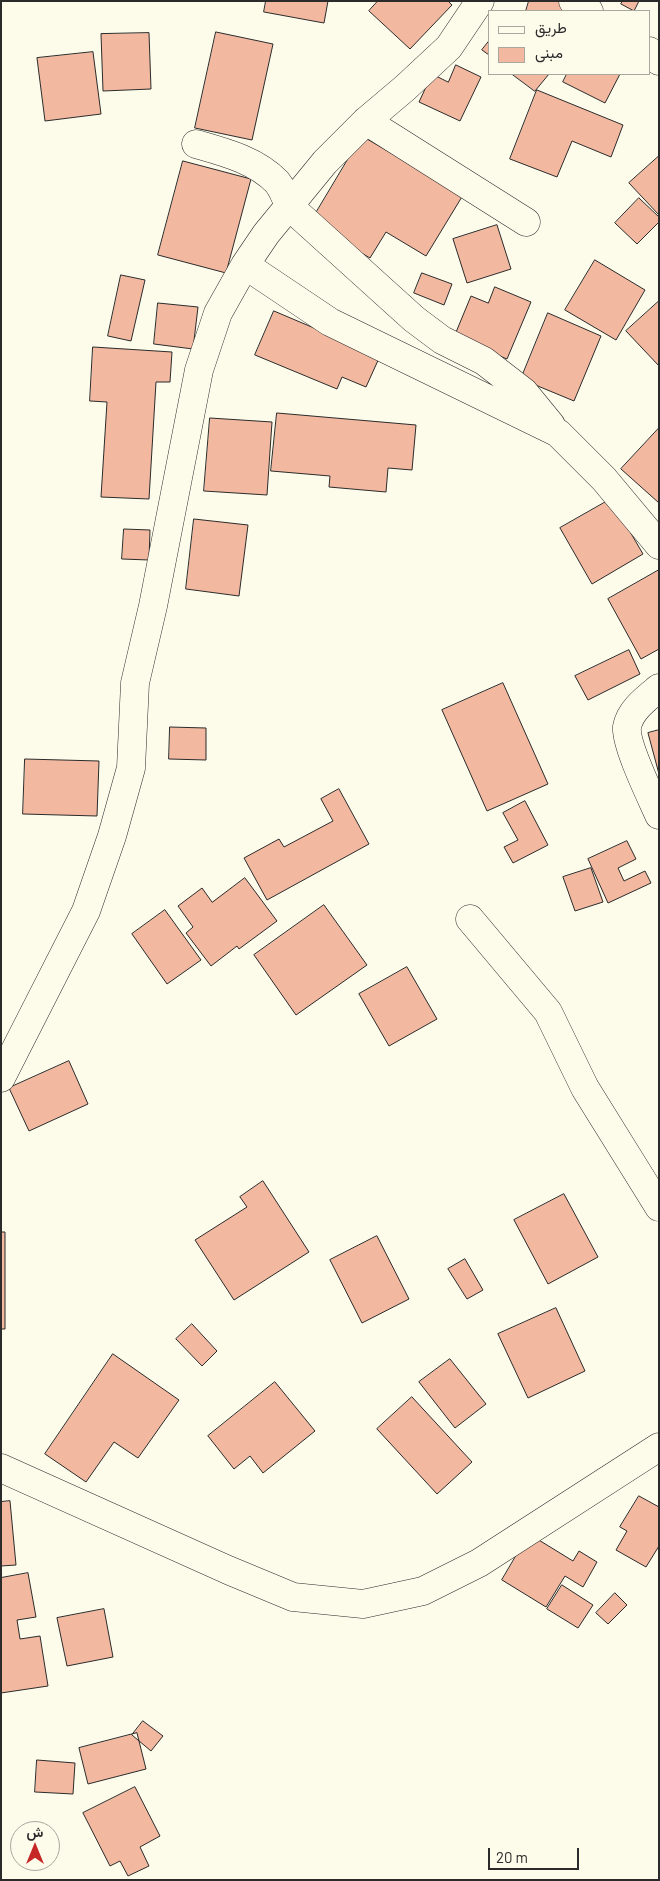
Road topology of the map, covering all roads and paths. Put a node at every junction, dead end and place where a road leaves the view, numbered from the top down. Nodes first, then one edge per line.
1 (480, 1) edge
2 (573, 1) edge
3 (587, 10) edge
4 (650, 52) edge
5 (659, 62) edge
6 (366, 121) junction
7 (196, 144) dead end
8 (289, 206) junction
9 (526, 222) dead end
10 (245, 264) junction
11 (558, 433) junction
12 (659, 546) edge
13 (659, 688) edge
14 (659, 815) edge
15 (470, 920) dead end
16 (1, 1078) edge
17 (659, 1207) edge
18 (659, 1447) edge
19 (1, 1468) edge

1 - 6 street
2 - 3 street
4 - 5 street
6 - 8 street
6 - 9 street
7 - 8 street
8 - 10 street
8 - 11 street
10 - 11 street
10 - 16 street
11 - 12 street
13 - 14 street
15 - 17 street
18 - 19 street

